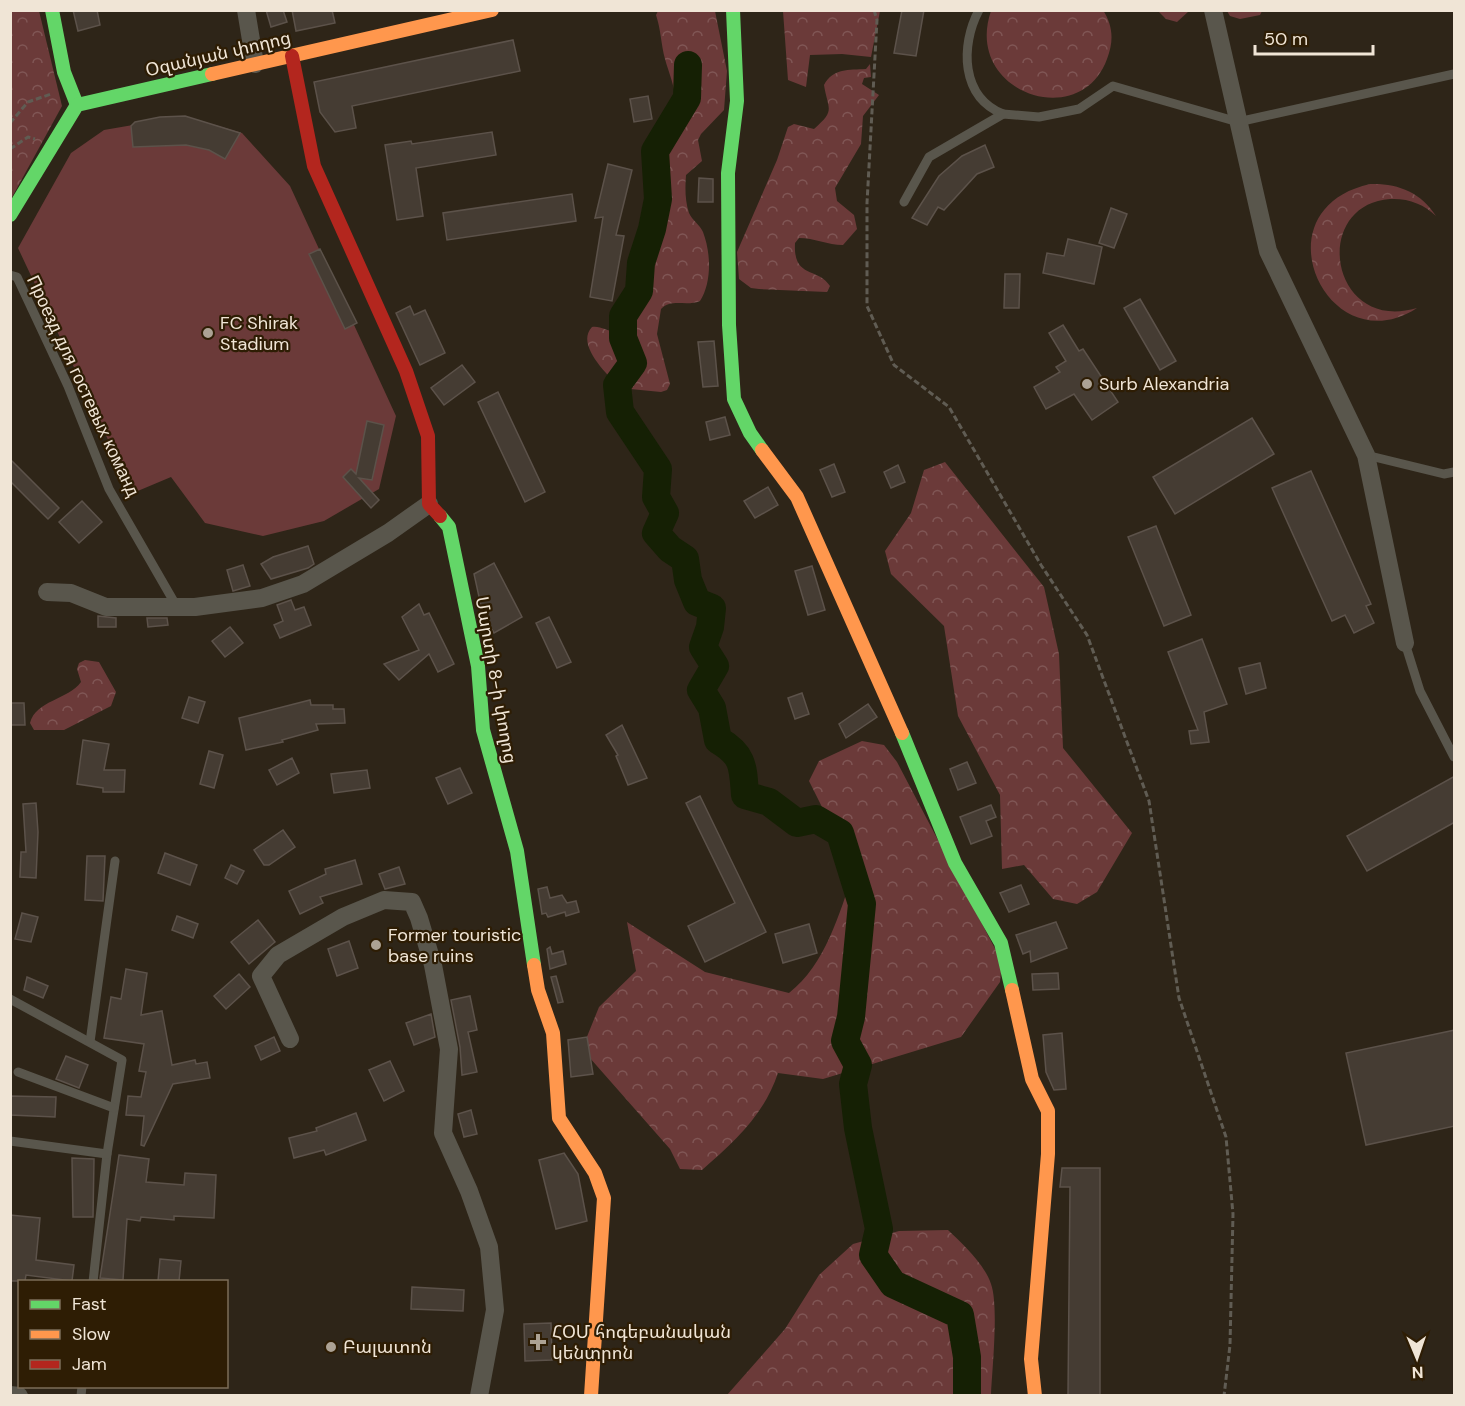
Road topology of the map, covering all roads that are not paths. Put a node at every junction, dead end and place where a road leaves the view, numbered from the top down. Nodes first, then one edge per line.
1 (52, 10) edge
2 (246, 10) edge
3 (492, 10) edge
4 (733, 10) edge
5 (979, 10) edge
6 (1213, 10) edge
7 (292, 56) junction
8 (255, 64) junction
9 (1455, 74) edge
10 (77, 105) junction
11 (1003, 114) junction
12 (1238, 122) junction
13 (904, 202) dead end
14 (10, 215) edge
15 (10, 275) edge
16 (1366, 455) junction
17 (1455, 471) edge
18 (429, 504) junction
19 (47, 592) dead end
20 (177, 607) junction
21 (1405, 643) joint
22 (1455, 757) edge
23 (115, 861) dead end
24 (10, 999) edge
25 (290, 1040) dead end
26 (90, 1042) junction
27 (18, 1072) dead end
28 (114, 1108) junction
29 (10, 1141) edge
30 (107, 1154) junction
31 (93, 1280) edge
32 (10, 1395) edge
33 (19, 1395) edge
34 (479, 1395) edge
35 (591, 1395) edge
36 (1035, 1395) edge

1 - 10 street
2 - 8 street
3 - 7 street, Օզանյան փողոց
4 - 36 street
5 - 11 lane
6 - 12 street
7 - 8 street, Օզանյան փողոց
7 - 18 street
8 - 10 street, Օզանյան փողոց
9 - 12 lane
10 - 14 street
11 - 12 lane
11 - 13 lane
12 - 16 street
15 - 20 lane, Проезд для гостевых команд
16 - 17 lane
16 - 21 street
18 - 20 street
18 - 35 street, Մարտի 8-ի փողոց
19 - 20 street
21 - 22 lane
23 - 26 lane
24 - 26 lane
25 - 34 street
26 - 28 lane
27 - 28 lane
28 - 30 lane
29 - 30 lane
30 - 31 lane
32 - 33 street

